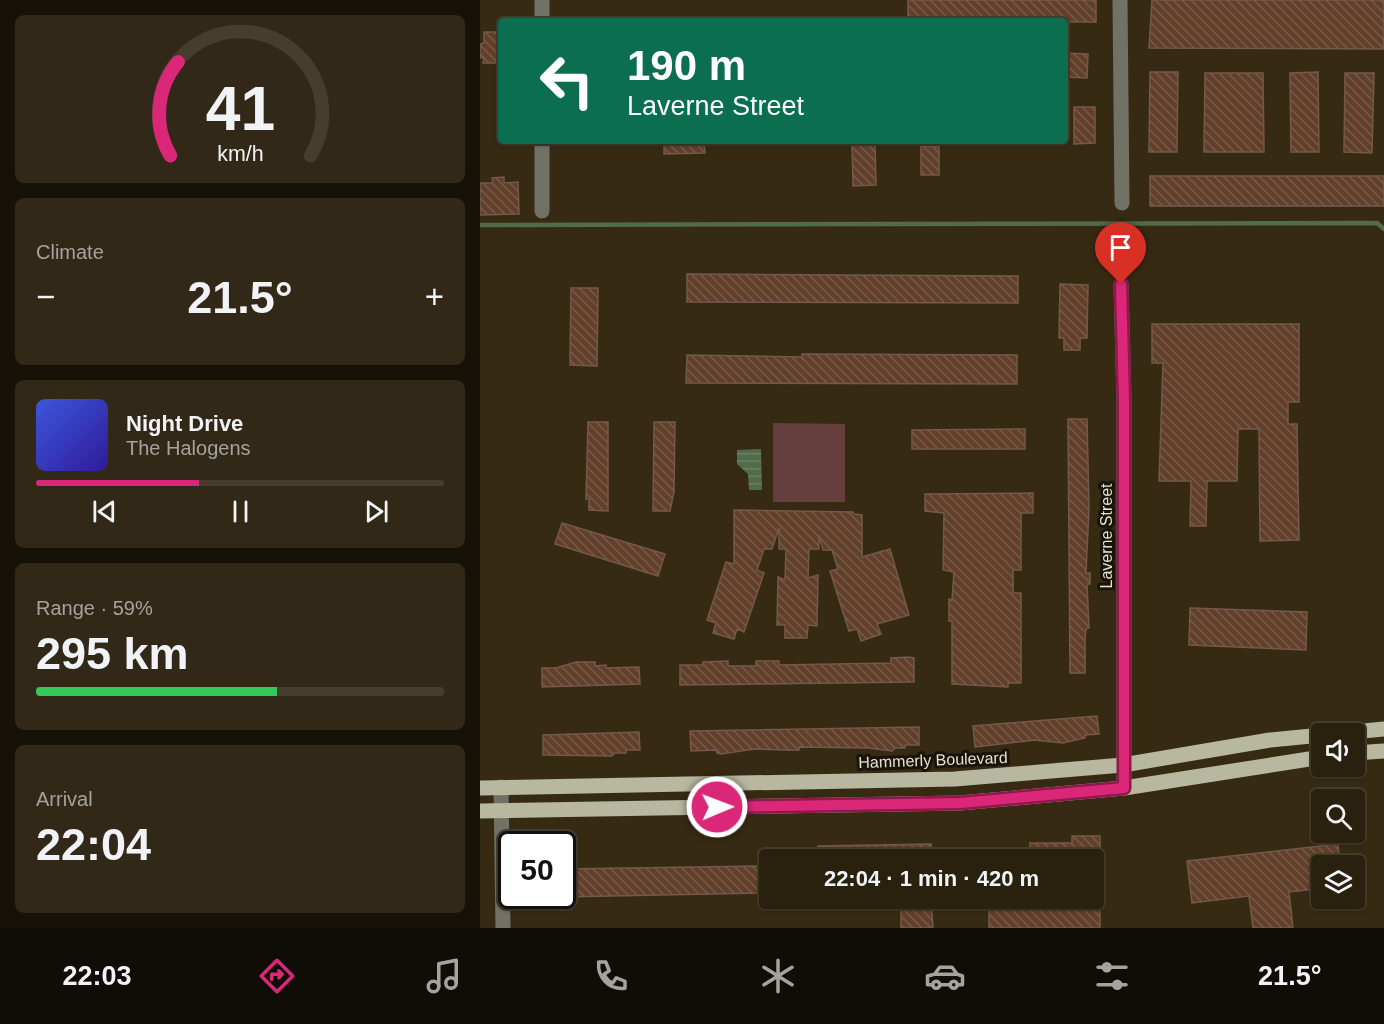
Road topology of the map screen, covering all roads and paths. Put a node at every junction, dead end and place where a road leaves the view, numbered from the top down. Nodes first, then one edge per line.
1 (542, 0) edge
2 (1120, 0) edge
3 (542, 18) edge
4 (542, 144) edge
5 (1122, 203) dead end
6 (542, 211) dead end
7 (1121, 284) dead end
8 (1384, 729) edge
9 (1311, 759) edge
10 (1123, 765) junction
11 (955, 779) junction
12 (736, 783) junction
13 (501, 787) junction
14 (480, 788) edge
15 (1124, 788) junction
16 (960, 803) junction
17 (736, 807) junction
18 (502, 811) junction
19 (480, 812) edge
20 (503, 928) edge

1 - 3 street
2 - 5 street
4 - 6 street
7 - 10 street, Laverne Street
8 - 10 main road, Hammerly Boulevard
9 - 15 main road
10 - 11 main road, Hammerly Boulevard
10 - 15 street, Laverne Street
11 - 12 main road, Hammerly Boulevard
11 - 16 main road
12 - 13 main road, Hammerly Boulevard
12 - 17 main road
13 - 14 main road, Hammerly Boulevard
13 - 18 street
15 - 16 main road
16 - 17 main road
17 - 18 main road
18 - 19 main road
18 - 20 street

